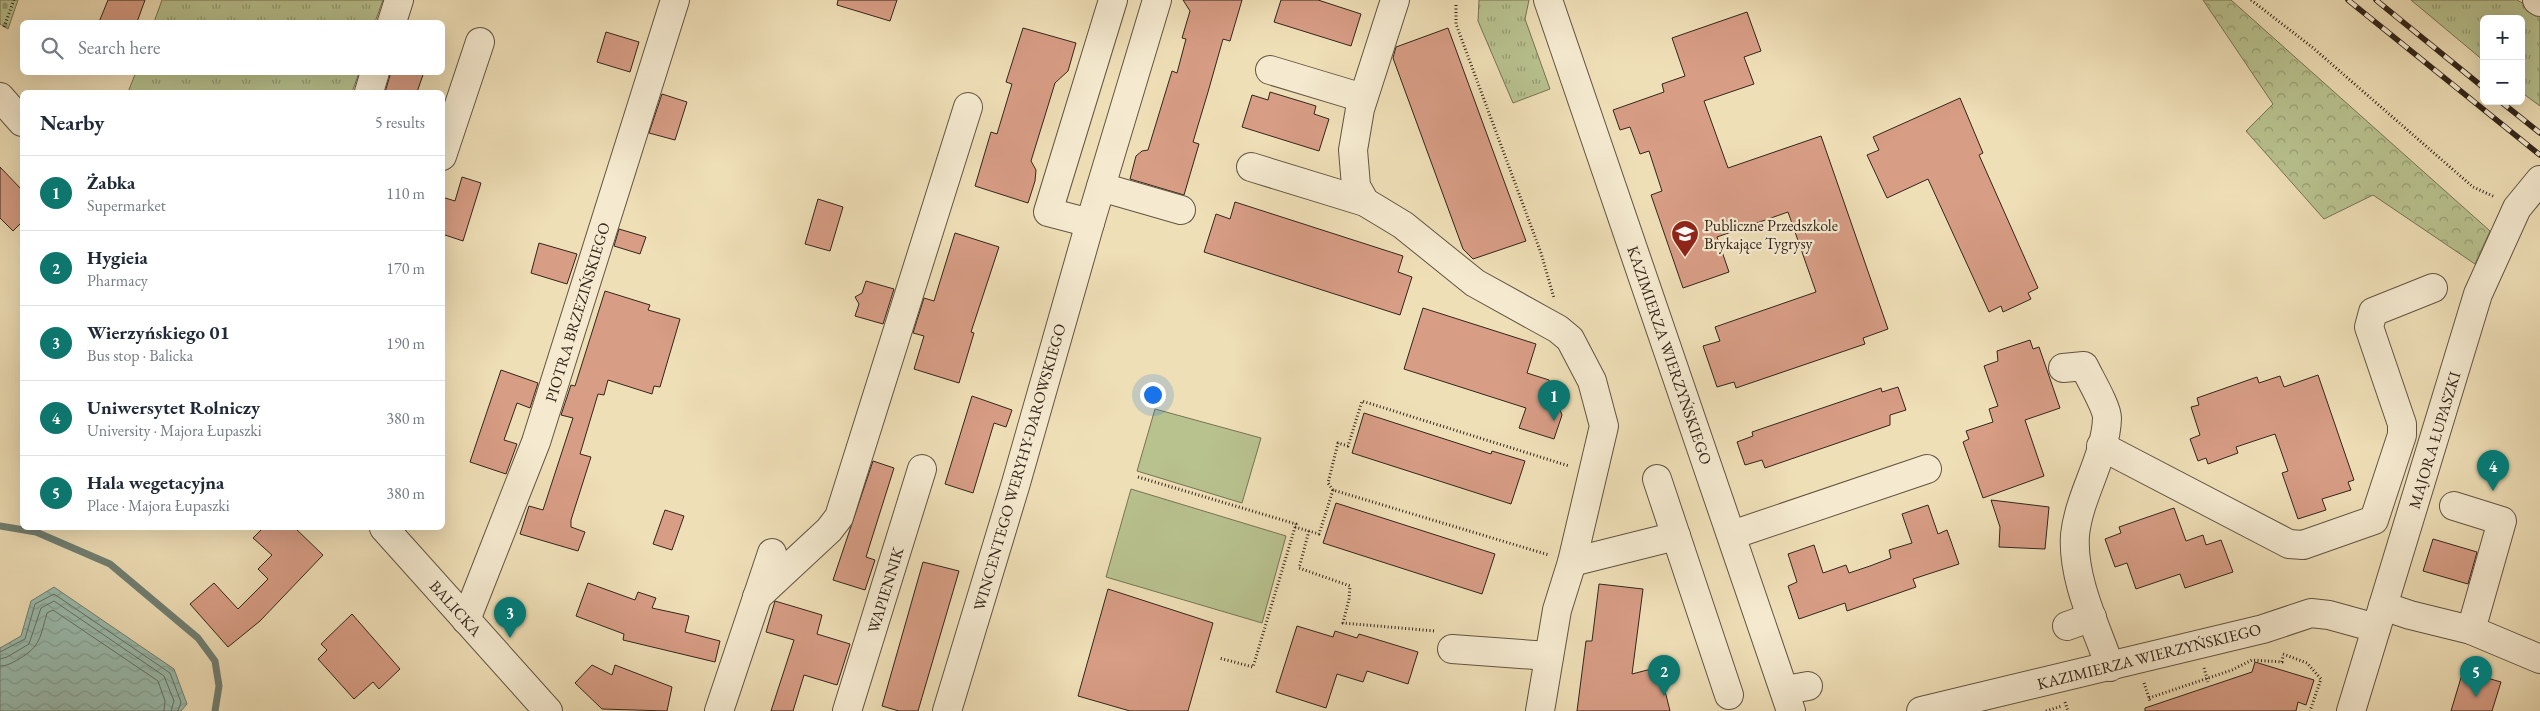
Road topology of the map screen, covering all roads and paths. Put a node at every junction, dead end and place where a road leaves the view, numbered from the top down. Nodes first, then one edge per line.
1 (14, 0) edge
2 (398, 0) edge
3 (675, 0) edge
4 (1113, 0) edge
5 (1157, 0) edge
6 (1395, 0) edge
7 (1548, 0) edge
8 (2251, 0) edge
9 (1456, 6) dead end
10 (393, 20) edge
11 (4, 27) dead end
12 (480, 42) dead end
13 (1270, 70) dead end
14 (374, 75) edge
15 (370, 90) edge
16 (0, 97) edge
17 (1363, 98) junction
18 (968, 107) dead end
19 (20, 120) edge
20 (445, 147) edge
21 (1251, 167) dead end
22 (2540, 180) edge
23 (1101, 187) junction
24 (1365, 202) junction
25 (2517, 208) junction
26 (1181, 210) dead end
27 (1090, 224) junction
28 (2433, 288) dead end
29 (1558, 329) junction
30 (2063, 368) dead end
31 (2101, 446) junction
32 (922, 469) dead end
33 (1927, 469) dead end
34 (1593, 473) junction
35 (1138, 477) dead end
36 (1658, 479) dead end
37 (1333, 490) junction
38 (2454, 506) dead end
39 (1295, 526) junction
40 (386, 530) edge
41 (1309, 531) junction
42 (1732, 535) junction
43 (1676, 536) junction
44 (772, 552) dead end
45 (1572, 562) junction
46 (757, 597) junction
47 (2380, 617) junction
48 (2092, 618) junction
49 (466, 620) junction
50 (2067, 626) dead end
51 (2471, 630) junction
52 (1452, 648) joint
53 (2282, 649) dead end
54 (1549, 656) junction
55 (2283, 656) junction
56 (1219, 658) dead end
57 (2540, 659) edge
58 (2110, 667) junction
59 (2142, 676) dead end
60 (1729, 695) dead end
61 (1795, 696) edge
62 (548, 711) edge
63 (719, 711) edge
64 (847, 711) edge
65 (946, 711) edge
66 (1540, 711) edge
67 (1921, 711) edge
68 (2310, 711) edge
69 (2351, 711) edge

1 - 11 path
2 - 10 street
3 - 49 street, PIOTRA BRZEZIŃSKIEGO
4 - 27 street
5 - 23 street, WINCENTEGO WERYHY-DAROWSKIEGO
6 - 17 street
7 - 42 street, KAZIMIERZA WIERZYŃSKIEGO
8 - 25 path
9 - 29 path
12 - 20 street
13 - 17 street
14 - 15 street
16 - 19 street
17 - 24 street
18 - 46 street
21 - 24 street
22 - 25 street, MAJORA ŁUPASZKI
23 - 26 street
23 - 27 street, WINCENTEGO WERYHY-DAROWSKIEGO
24 - 29 street
25 - 47 street, MAJORA ŁUPASZKI
27 - 65 street, WINCENTEGO WERYHY-DAROWSKIEGO
28 - 31 street
29 - 34 street
30 - 31 street
31 - 48 street
32 - 64 street, WAPIENNIK
33 - 42 street
34 - 37 path
34 - 45 street
35 - 39 path
36 - 43 street
37 - 41 path
37 - 45 path
38 - 51 street
39 - 41 path
39 - 56 path
40 - 49 street, BALICKA
41 - 52 path
42 - 61 street, KAZIMIERZA WIERZYŃSKIEGO
43 - 45 street
43 - 60 street
44 - 46 street
45 - 54 street
46 - 63 street
47 - 51 street, KAZIMIERZA WIERZYŃSKIEGO
47 - 58 street, KAZIMIERZA WIERZYŃSKIEGO
47 - 69 street, MAJORA ŁUPASZKI
48 - 50 street
48 - 58 street
49 - 62 street, BALICKA
51 - 57 street, KAZIMIERZA WIERZYŃSKIEGO
52 - 54 street
53 - 55 path
54 - 66 street
55 - 59 path
55 - 68 path
58 - 67 street, KAZIMIERZA WIERZYŃSKIEGO

